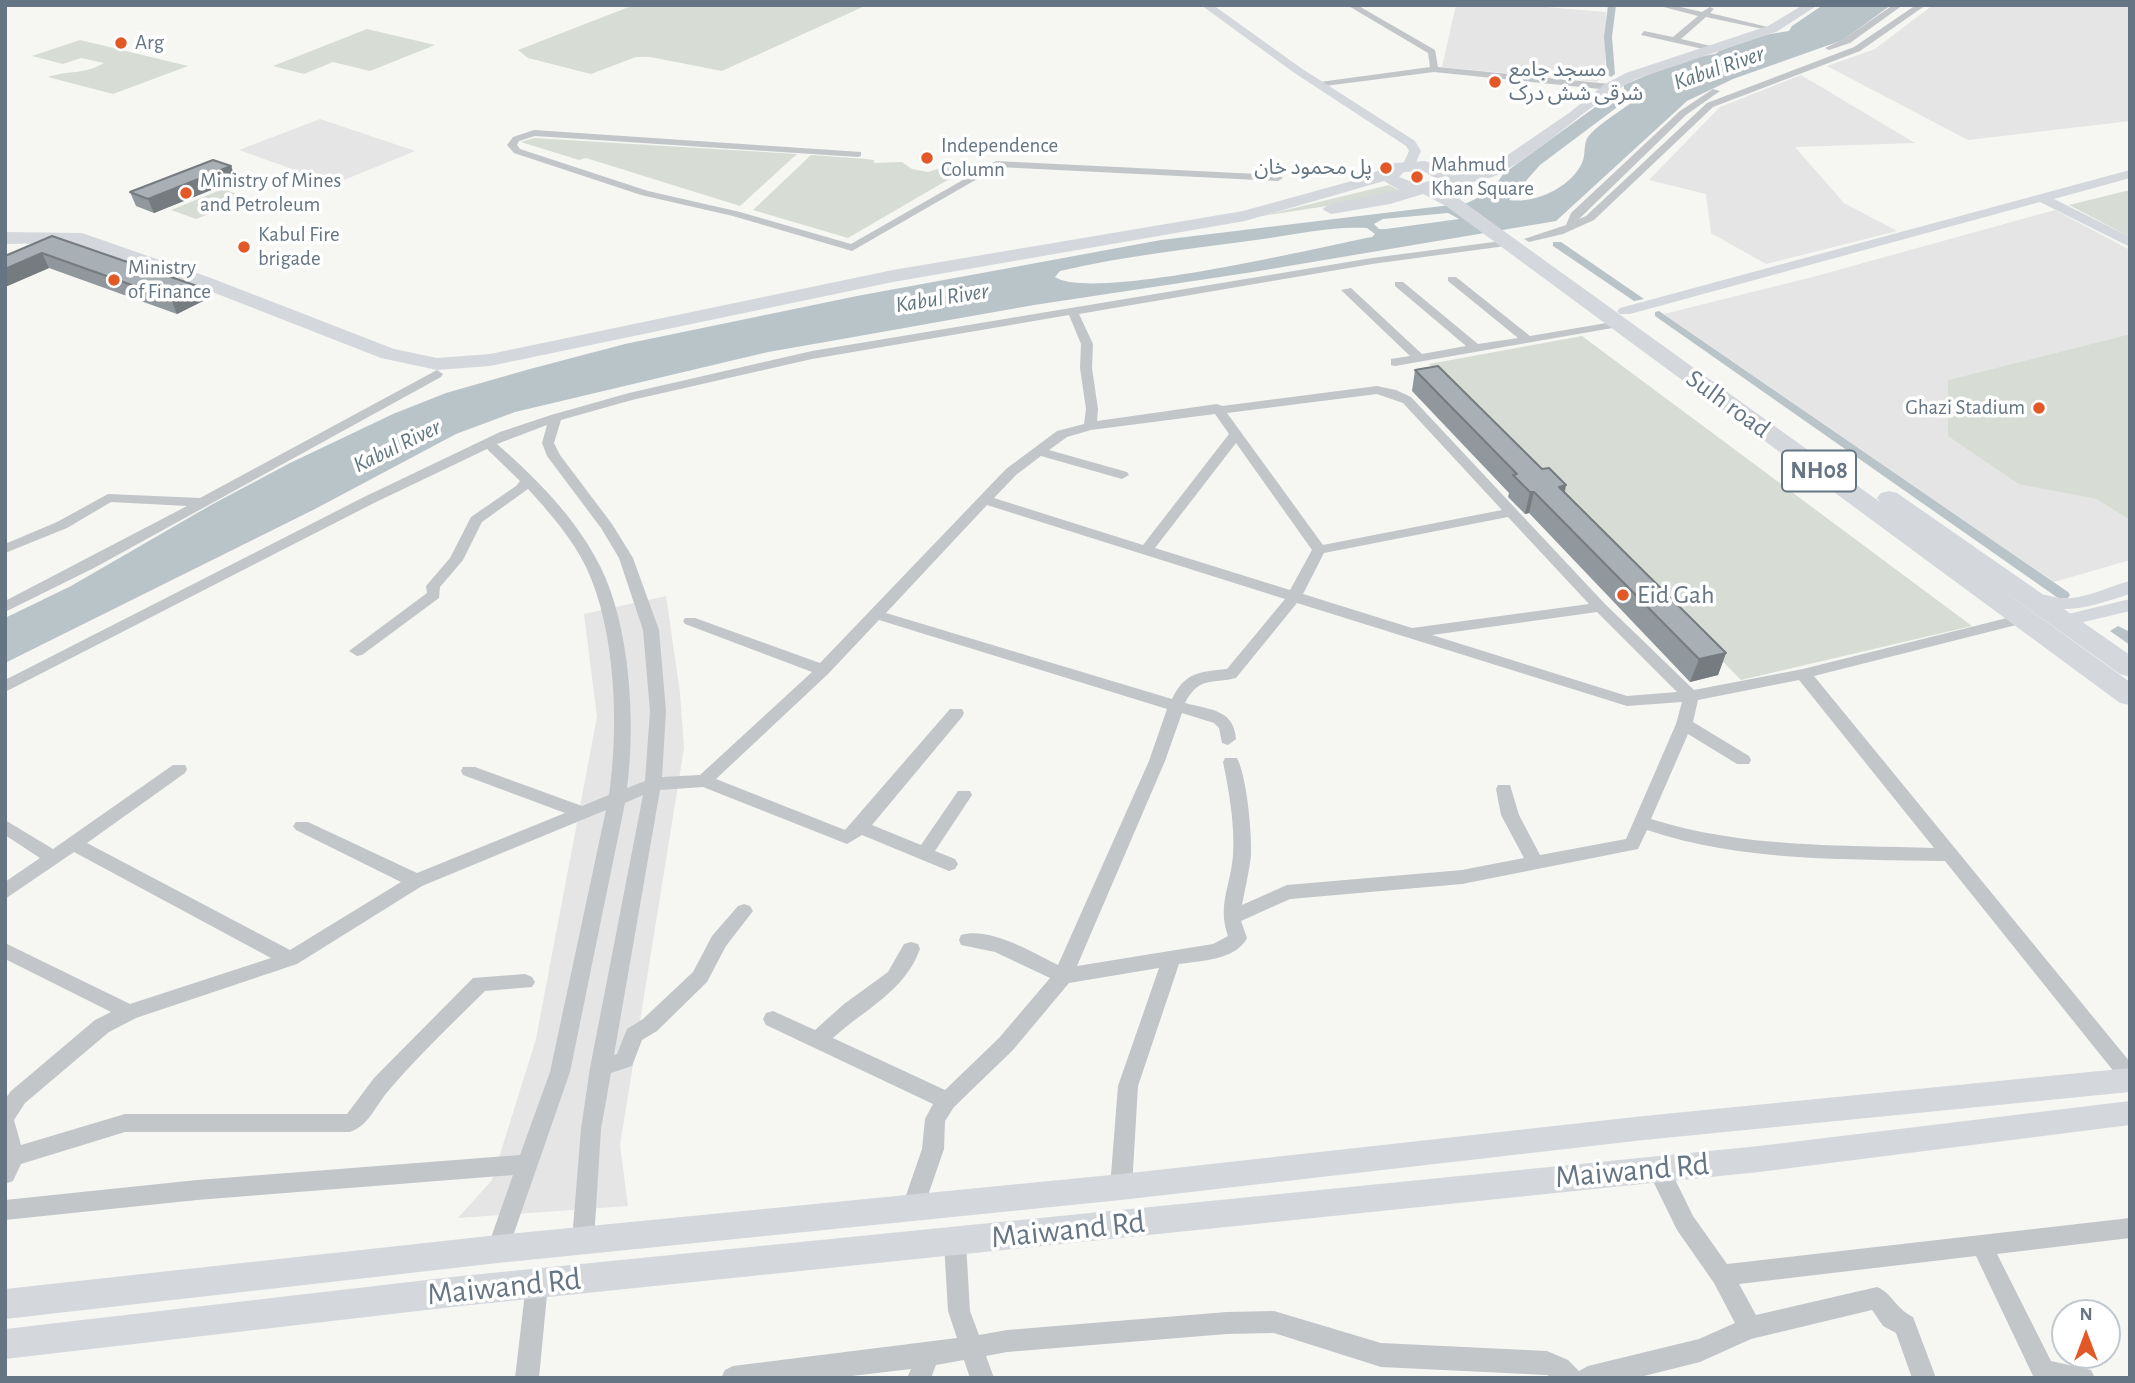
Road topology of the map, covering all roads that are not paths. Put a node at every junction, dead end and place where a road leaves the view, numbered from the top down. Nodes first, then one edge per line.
1 (1206, 5) edge
2 (1351, 5) edge
3 (1660, 5) edge
4 (1715, 5) edge
5 (1812, 5) edge
6 (1899, 5) edge
7 (1922, 5) edge
8 (1705, 14) junction
9 (1772, 29) junction
10 (1644, 33) dead end
11 (1675, 40) junction
12 (1713, 49) junction
13 (1434, 69) junction
14 (1320, 85) junction
15 (1610, 86) junction
16 (1683, 113) junction
17 (1697, 117) junction
18 (858, 154) dead end
19 (1400, 168) junction
20 (2130, 174) edge
21 (1278, 178) dead end
22 (1441, 178) junction
23 (2130, 183) edge
24 (1423, 189) junction
25 (2050, 201) junction
26 (1571, 226) junction
27 (1512, 236) junction
28 (5, 238) edge
29 (2130, 243) edge
30 (5, 253) edge
31 (1452, 279) dead end
32 (1399, 284) dead end
33 (1347, 290) dead end
34 (1073, 312) junction
35 (1626, 317) junction
36 (1527, 340) junction
37 (1475, 348) junction
38 (1419, 358) junction
39 (1395, 362) dead end
40 (436, 374) junction
41 (1217, 408) junction
42 (555, 418) junction
43 (1090, 426) junction
44 (1237, 433) junction
45 (488, 443) junction
46 (1037, 451) junction
47 (1122, 475) dead end
48 (528, 479) junction
49 (986, 500) junction
50 (199, 502) junction
51 (1510, 512) junction
52 (1927, 537) junction
53 (5, 549) edge
54 (1146, 550) junction
55 (1319, 550) junction
56 (2130, 587) edge
57 (2024, 594) junction
58 (1294, 597) junction
59 (2130, 604) edge
60 (5, 607) edge
61 (1600, 607) junction
62 (877, 615) junction
63 (2023, 619) junction
64 (691, 621) dead end
65 (2056, 630) junction
66 (1411, 633) junction
67 (357, 651) dead end
68 (2130, 668) edge
69 (824, 670) junction
70 (1803, 674) junction
71 (5, 687) edge
72 (1690, 696) junction
73 (2130, 696) edge
74 (1177, 704) junction
75 (956, 713) dead end
76 (1684, 724) junction
77 (1228, 739) dead end
78 (1743, 760) dead end
79 (1231, 762) dead end
80 (179, 769) dead end
81 (469, 771) dead end
82 (704, 781) junction
83 (653, 784) junction
84 (1504, 789) dead end
85 (964, 795) dead end
86 (617, 799) junction
87 (582, 813) junction
88 (1644, 823) junction
89 (5, 826) edge
90 (302, 826) dead end
91 (860, 827) junction
92 (74, 844) junction
93 (924, 854) junction
94 (1950, 855) junction
95 (54, 858) junction
96 (949, 864) dead end
97 (1536, 864) junction
98 (416, 881) junction
99 (5, 892) edge
100 (744, 911) dead end
101 (1231, 918) junction
102 (968, 940) dead end
103 (911, 949) dead end
104 (5, 950) edge
105 (290, 959) junction
106 (1171, 959) junction
107 (1063, 976) junction
108 (525, 982) dead end
109 (130, 1012) junction
110 (773, 1018) dead end
111 (818, 1040) junction
112 (600, 1068) junction
113 (2130, 1078) edge
114 (947, 1101) junction
115 (2130, 1113) edge
116 (5, 1117) edge
117 (5, 1124) edge
118 (8, 1164) edge
119 (527, 1164) junction
120 (1658, 1168) junction
121 (1121, 1187) junction
122 (913, 1207) junction
123 (5, 1210) edge
124 (2130, 1228) edge
125 (583, 1240) junction
126 (955, 1243) junction
127 (1982, 1247) junction
128 (498, 1248) junction
129 (1722, 1275) junction
130 (537, 1283) junction
131 (5, 1304) edge
132 (1750, 1328) junction
133 (5, 1344) edge
134 (971, 1348) junction
135 (929, 1355) junction
136 (527, 1378) edge
137 (733, 1378) edge
138 (919, 1378) edge
139 (982, 1378) edge
140 (1570, 1378) edge
141 (1588, 1378) edge
142 (1924, 1378) edge
143 (2083, 1378) edge

1 - 14 main road
2 - 13 street
3 - 8 street
4 - 8 street
5 - 9 main road
6 - 16 street
7 - 17 street
8 - 9 street
8 - 11 street
9 - 12 main road
10 - 11 street
11 - 12 street
12 - 15 main road
13 - 14 street
13 - 15 street
14 - 19 main road
15 - 22 main road
16 - 17 street
16 - 26 street
17 - 26 street
18 - 21 street
19 - 22 highway, NH08
19 - 24 highway, NH08
19 - 28 highway, NH08
20 - 25 main road
22 - 24 highway
22 - 27 highway, Sulh road / NH08
23 - 25 main road
24 - 27 highway, Sulh road / NH08
24 - 40 highway
25 - 29 main road
25 - 35 main road
26 - 27 street
27 - 34 street
27 - 35 highway, Sulh road / NH08
30 - 40 highway
31 - 36 street
32 - 37 street
33 - 38 street
34 - 42 street
34 - 43 street
35 - 36 street
35 - 52 highway, Sulh road / NH08
36 - 37 street
37 - 38 street
38 - 39 street
40 - 50 street
41 - 43 street
41 - 44 street
41 - 51 street
42 - 45 street
42 - 83 street
43 - 46 street
44 - 54 street
44 - 55 street
45 - 48 street
45 - 71 street
46 - 47 street
46 - 49 street
48 - 67 street
48 - 86 street
49 - 54 street
49 - 62 street
50 - 53 street
50 - 60 street
51 - 55 street
51 - 61 street
52 - 57 highway, Sulh road / NH08
52 - 63 highway, Sulh road / NH08
54 - 58 street
55 - 58 street
56 - 57 main road
57 - 65 highway, Sulh road / NH08
58 - 66 street
58 - 74 street
59 - 65 main road
61 - 66 street
61 - 72 street
62 - 69 street
62 - 74 street
63 - 65 highway, Sulh road / NH08
63 - 70 street
64 - 69 street
65 - 68 highway, Sulh road / NH08
65 - 73 highway, Sulh road / NH08
66 - 72 street
69 - 82 street
70 - 72 street
70 - 94 street
72 - 76 street
74 - 77 street
74 - 107 street
75 - 91 street
76 - 78 street
76 - 88 street
79 - 101 street
80 - 92 street
81 - 87 street
82 - 83 street
82 - 91 street
83 - 86 street
83 - 112 street
84 - 97 street
85 - 93 street
86 - 87 street
86 - 119 street
87 - 98 street
88 - 94 street
88 - 97 street
89 - 95 street
90 - 98 street
91 - 93 street
92 - 95 street
92 - 105 street
93 - 96 street
94 - 113 street
95 - 99 street
97 - 101 street
98 - 105 street
100 - 112 street
101 - 106 street
102 - 107 street
103 - 111 street
104 - 109 street
105 - 109 street
106 - 107 street
106 - 121 street
107 - 114 street
108 - 118 street
109 - 116 street
110 - 111 street
111 - 114 street
112 - 125 street
113 - 121 main road, Maiwand Rd
114 - 122 street
115 - 120 main road, Maiwand Rd
117 - 118 street
119 - 123 street
119 - 128 street
120 - 126 main road, Maiwand Rd
120 - 129 street
121 - 122 main road, Maiwand Rd
122 - 125 main road, Maiwand Rd
124 - 127 street
125 - 128 main road, Maiwand Rd
126 - 130 main road, Maiwand Rd
126 - 134 street
127 - 129 street
127 - 143 street
128 - 131 main road, Maiwand Rd
129 - 132 street
130 - 133 main road, Maiwand Rd
130 - 136 street
132 - 141 street
132 - 142 street
134 - 135 street
134 - 139 street
134 - 140 street
135 - 137 street
135 - 138 street

